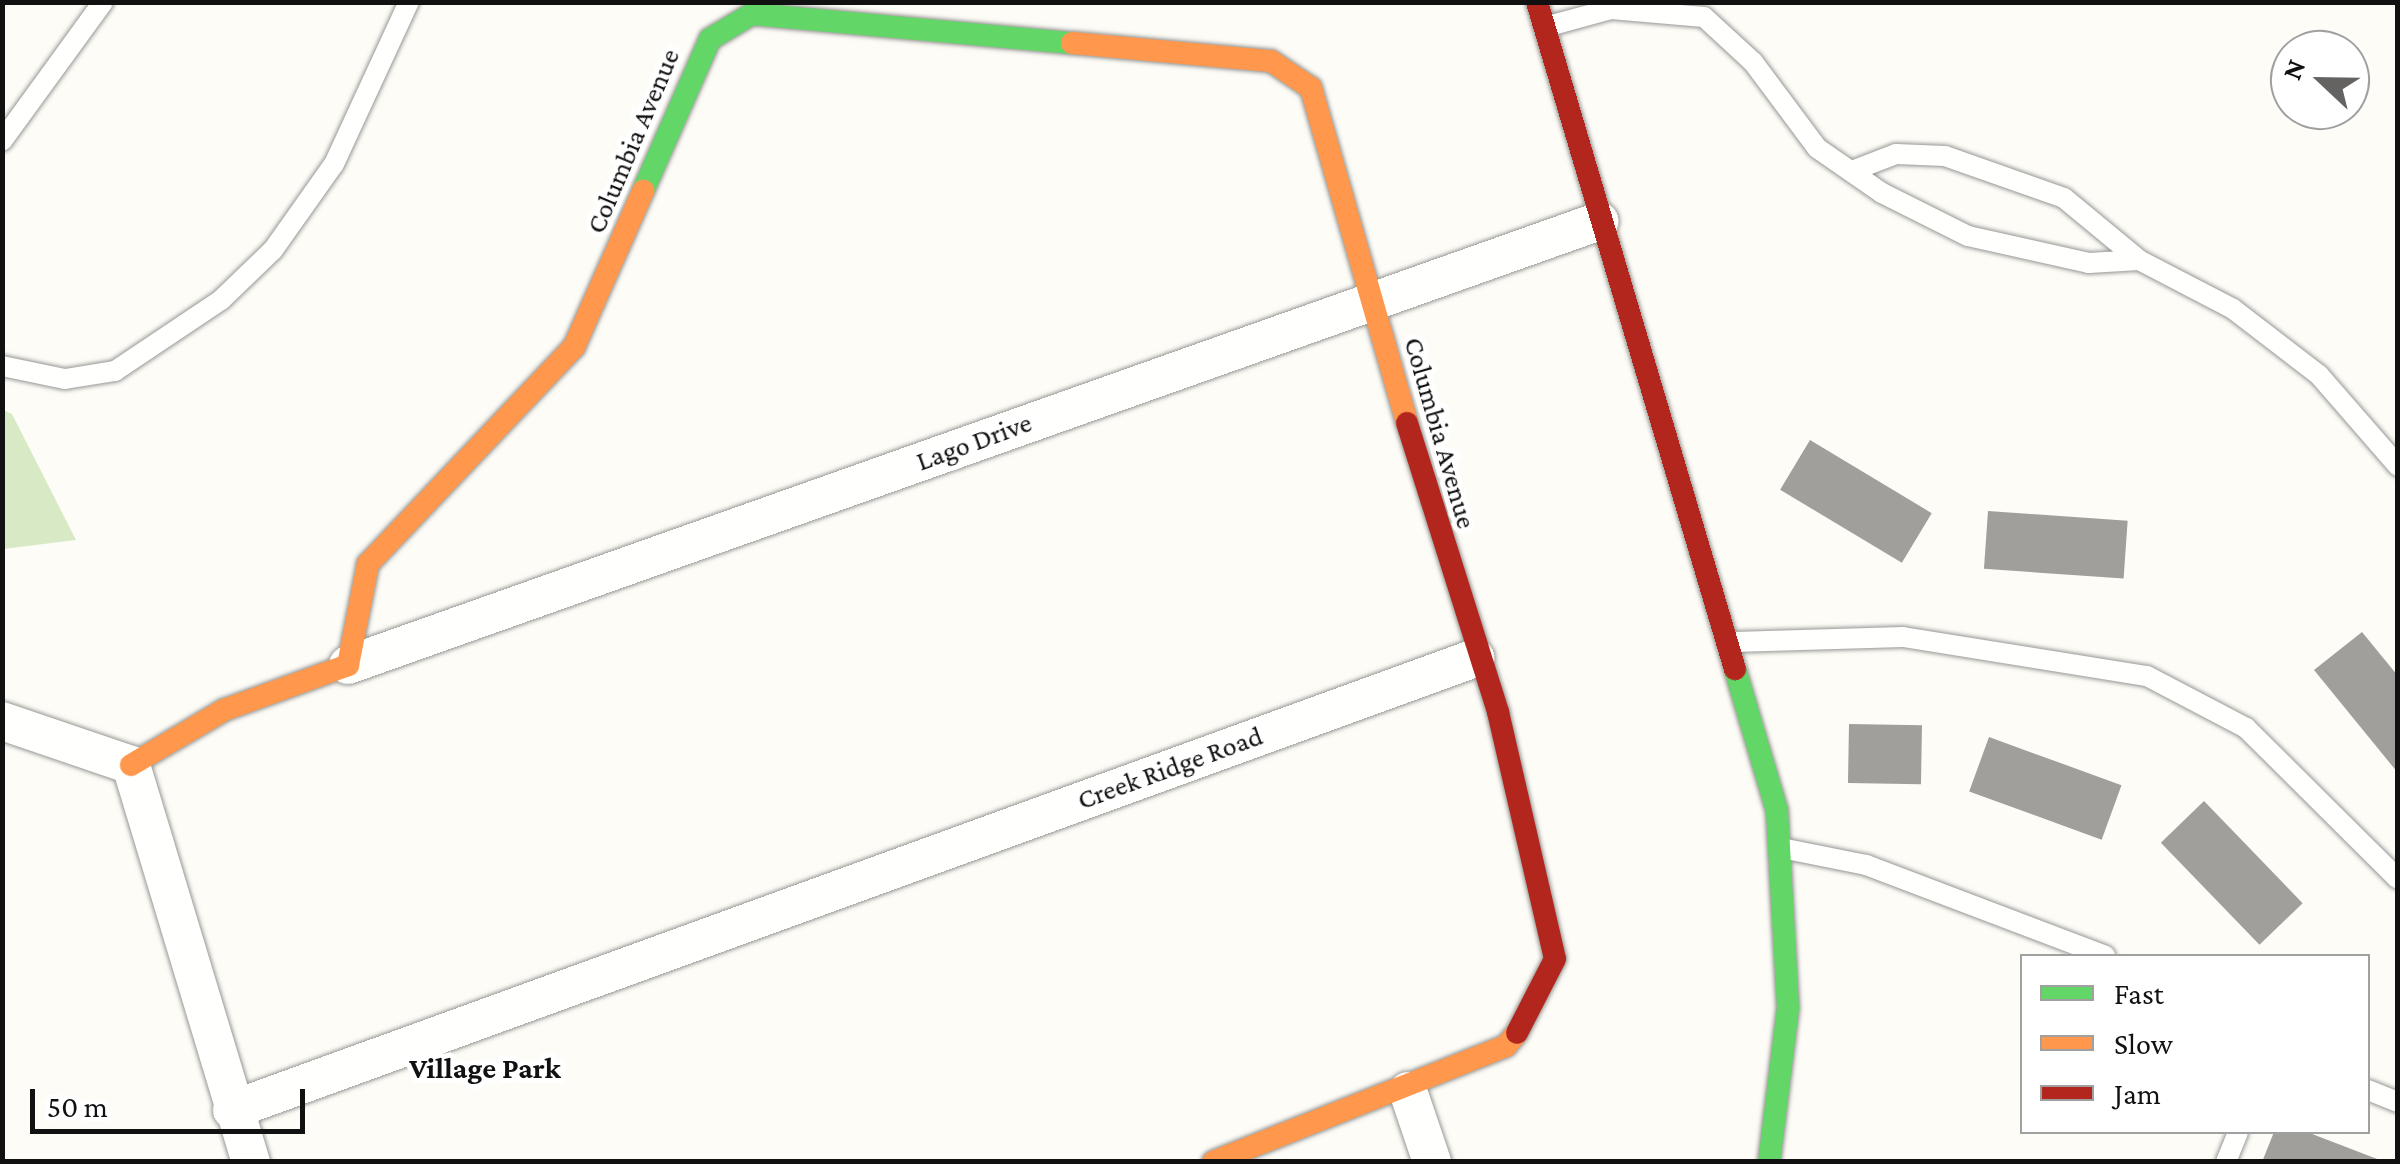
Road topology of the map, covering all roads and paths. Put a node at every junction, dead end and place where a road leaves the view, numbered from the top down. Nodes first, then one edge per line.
1 (103, 2) edge
2 (409, 2) edge
3 (1537, 2) edge
4 (1544, 27) junction
5 (2, 142) edge
6 (1857, 169) junction
7 (1600, 221) junction
8 (2139, 260) junction
9 (1370, 301) junction
10 (2, 366) edge
11 (2398, 466) edge
12 (1734, 642) junction
13 (1475, 658) junction
14 (348, 666) junction
15 (2, 720) edge
16 (131, 765) junction
17 (1779, 848) junction
18 (2398, 879) edge
19 (2100, 954) edge
20 (1408, 1090) junction
21 (2370, 1091) edge
22 (2398, 1102) edge
23 (232, 1110) junction
24 (2237, 1134) edge
25 (251, 1162) edge
26 (1213, 1162) edge
27 (1432, 1162) edge
28 (1769, 1162) edge
29 (2226, 1162) edge

1 - 5 lane
2 - 10 lane
3 - 4 street
4 - 6 lane
4 - 7 street
6 - 8 lane
6 - 8 lane
7 - 9 street, Lago Drive
7 - 12 street
8 - 11 lane
9 - 13 street, Columbia Avenue
9 - 14 street, Lago Drive
9 - 14 street, Columbia Avenue
12 - 17 street
12 - 18 lane
13 - 20 street
13 - 23 street, Creek Ridge Road
14 - 16 street
15 - 16 street
16 - 23 street
17 - 19 lane
17 - 28 street
20 - 26 street
20 - 27 street
21 - 22 lane
23 - 25 street
24 - 29 lane

